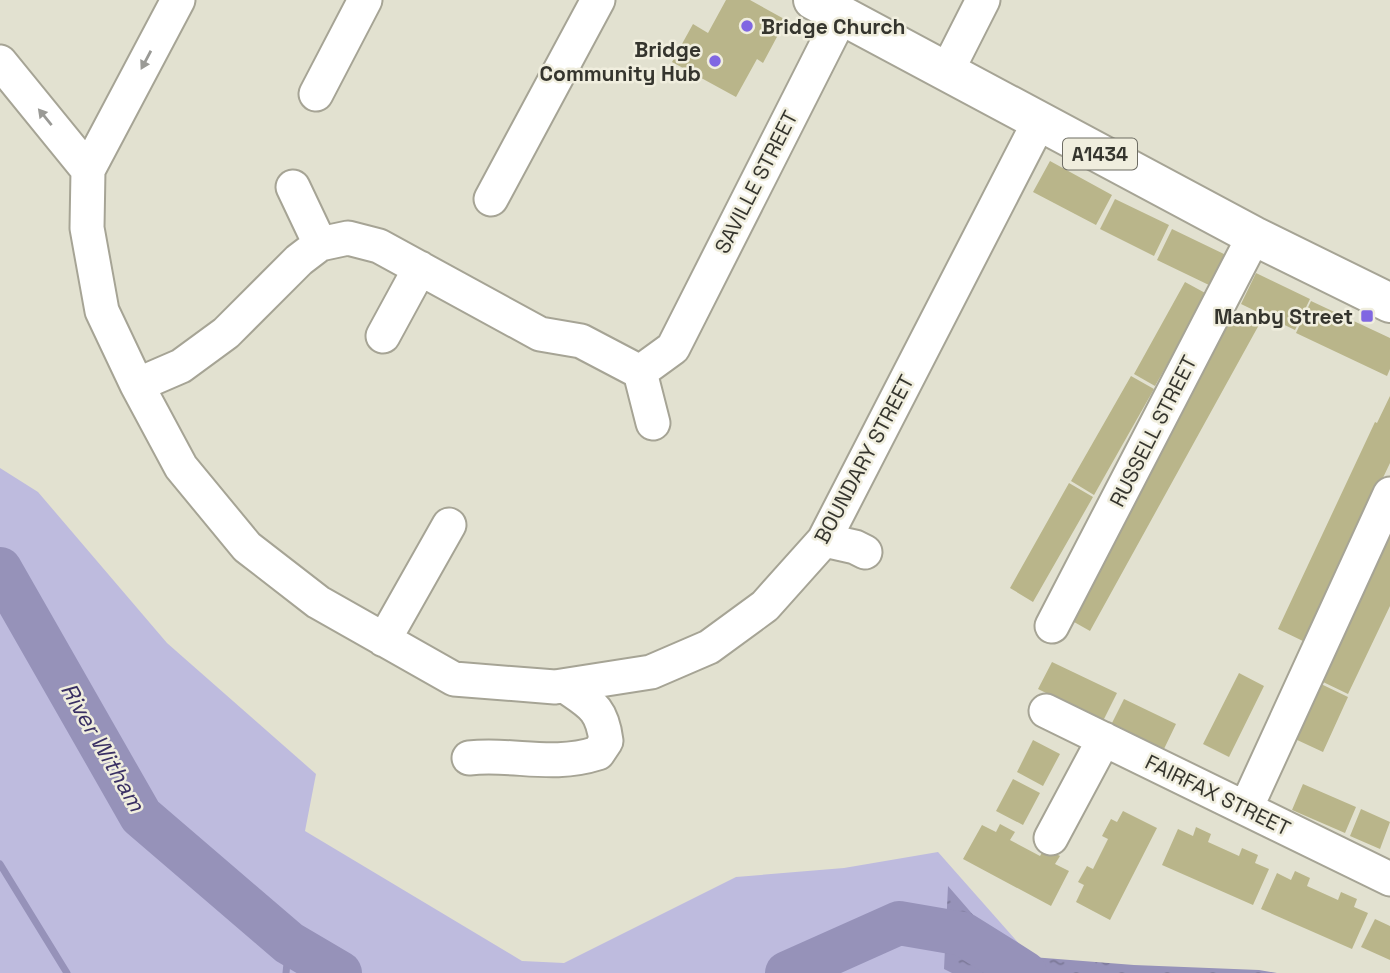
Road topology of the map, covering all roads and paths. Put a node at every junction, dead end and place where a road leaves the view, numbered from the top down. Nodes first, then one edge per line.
1 (178, 0) edge
2 (365, 0) edge
3 (598, 0) edge
4 (983, 0) edge
5 (827, 8) edge
6 (0, 62) edge
7 (946, 73) junction
8 (316, 94) dead end
9 (1039, 122) junction
10 (88, 170) junction
11 (293, 187) dead end
12 (491, 199) dead end
13 (1254, 236) junction
14 (320, 244) junction
15 (420, 268) junction
16 (1390, 303) edge
17 (383, 336) dead end
18 (640, 373) junction
19 (137, 385) junction
20 (653, 423) dead end
21 (1390, 494) edge
22 (449, 525) dead end
23 (824, 540) junction
24 (865, 552) dead end
25 (1052, 626) dead end
26 (384, 640) junction
27 (565, 686) junction
28 (1046, 711) dead end
29 (1104, 739) junction
30 (469, 758) dead end
31 (1246, 808) junction
32 (1051, 838) dead end
33 (1390, 879) edge

1 -> 10 street
2 - 8 street
3 - 12 street
4 - 7 street
5 - 7 main road, A1434
5 - 18 street, SAVILLE STREET
10 -> 6 street
7 - 9 main road, A1434
9 - 13 main road, A1434
9 - 23 street, BOUNDARY STREET
10 - 19 street, BOUNDARY STREET
11 - 14 street
13 - 16 main road, A1434
13 - 25 street, RUSSELL STREET
14 - 15 street
14 - 19 street
15 - 17 street
15 - 18 street
18 - 20 street
19 - 26 street, BOUNDARY STREET
21 - 31 street
22 - 26 street
23 - 24 street
23 - 27 street, BOUNDARY STREET
26 - 27 street, BOUNDARY STREET
27 - 30 street
28 - 29 street, FAIRFAX STREET
29 - 31 street, FAIRFAX STREET
29 - 32 street
31 - 33 street, FAIRFAX STREET

